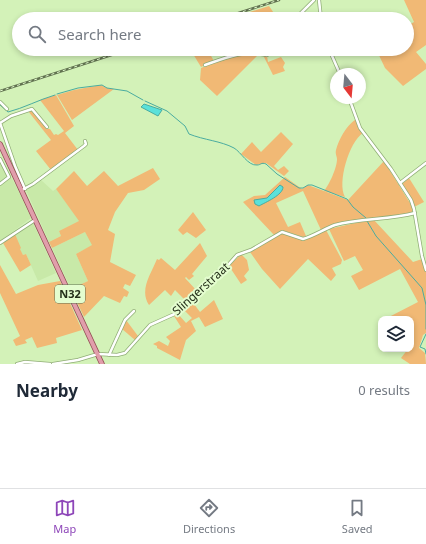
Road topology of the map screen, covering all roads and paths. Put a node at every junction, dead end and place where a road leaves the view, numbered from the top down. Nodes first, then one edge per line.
1 (314, 0) edge
2 (319, 0) edge
3 (302, 12) edge
4 (320, 12) edge
5 (229, 56) edge
6 (332, 56) edge
7 (205, 65) dead end
8 (337, 68) edge
9 (0, 102) edge
10 (351, 104) edge
11 (7, 109) dead end
12 (0, 123) edge
13 (47, 127) dead end
14 (85, 141) dead end
15 (0, 144) edge
16 (0, 159) edge
17 (426, 163) edge
18 (0, 184) edge
19 (400, 184) junction
20 (23, 190) junction
21 (415, 213) junction
22 (35, 220) junction
23 (0, 243) edge
24 (426, 270) edge
25 (134, 311) dead end
26 (98, 354) junction
27 (108, 355) junction
28 (17, 364) edge
29 (50, 364) edge
30 (53, 364) edge
31 (102, 364) edge

1 - 3 street
2 - 4 street
5 - 7 street
6 - 8 street
9 - 11 street
10 - 19 street
12 - 13 street
12 - 20 street
14 - 20 street
15 - 20 main road, N32
16 - 18 street
17 - 19 street
19 - 21 street
20 - 22 main road, N32
21 - 24 street
21 - 27 street, Slingerstraat
22 - 23 street
22 - 26 main road, N32
25 - 27 street
26 - 27 street, Slingerstraat
26 - 30 street
26 - 31 main road, N32
28 - 29 street

